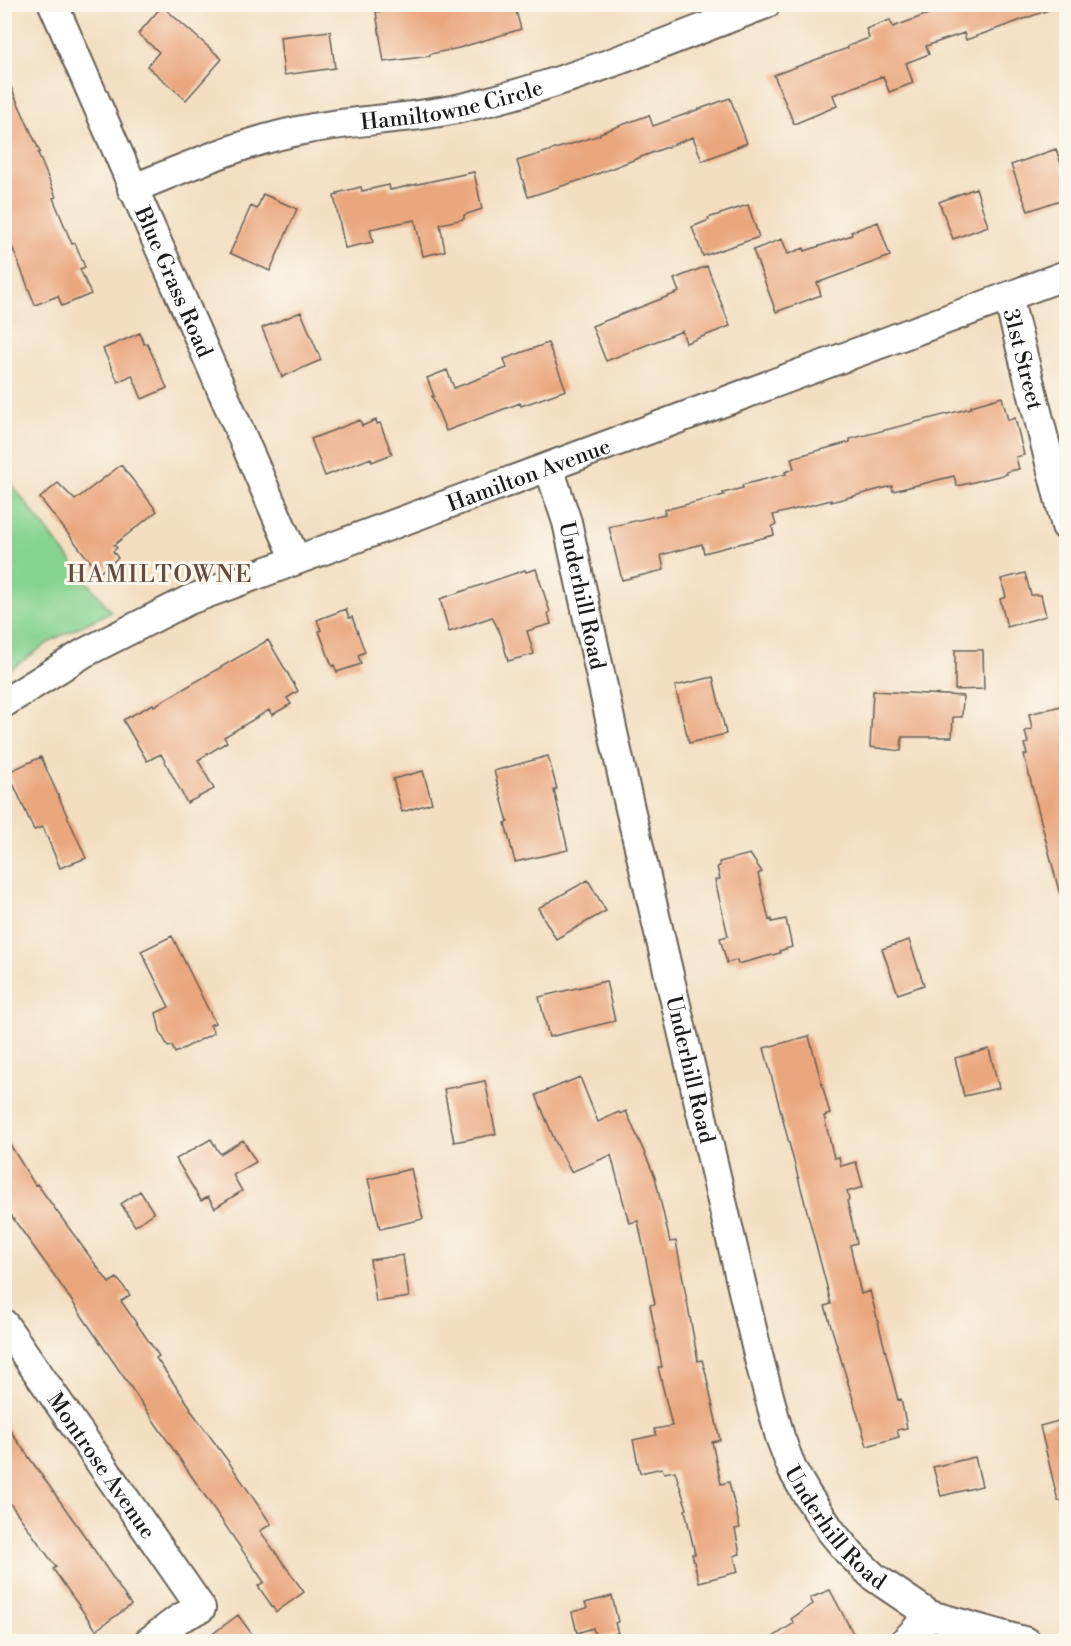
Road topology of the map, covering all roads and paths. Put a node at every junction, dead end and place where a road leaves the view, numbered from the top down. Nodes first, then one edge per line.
1 (53, 4) edge
2 (766, 4) edge
3 (132, 189) junction
4 (1066, 275) edge
5 (1008, 297) junction
6 (549, 468) junction
7 (1066, 526) edge
8 (296, 560) junction
9 (4, 703) edge
10 (4, 1324) edge
11 (930, 1616) junction
12 (148, 1641) edge
13 (904, 1641) edge
14 (1027, 1641) edge

1 - 3 street, Blue Grass Road
2 - 3 street, Hamiltowne Circle
3 - 8 street, Blue Grass Road
4 - 5 street, Hamilton Avenue
5 - 6 street, Hamilton Avenue
5 - 7 street, 31st Street
6 - 8 street, Hamilton Avenue
6 - 11 street, Underhill Road
8 - 9 street, Hamilton Avenue
10 - 12 street, Montrose Avenue
11 - 13 street
11 - 14 street

